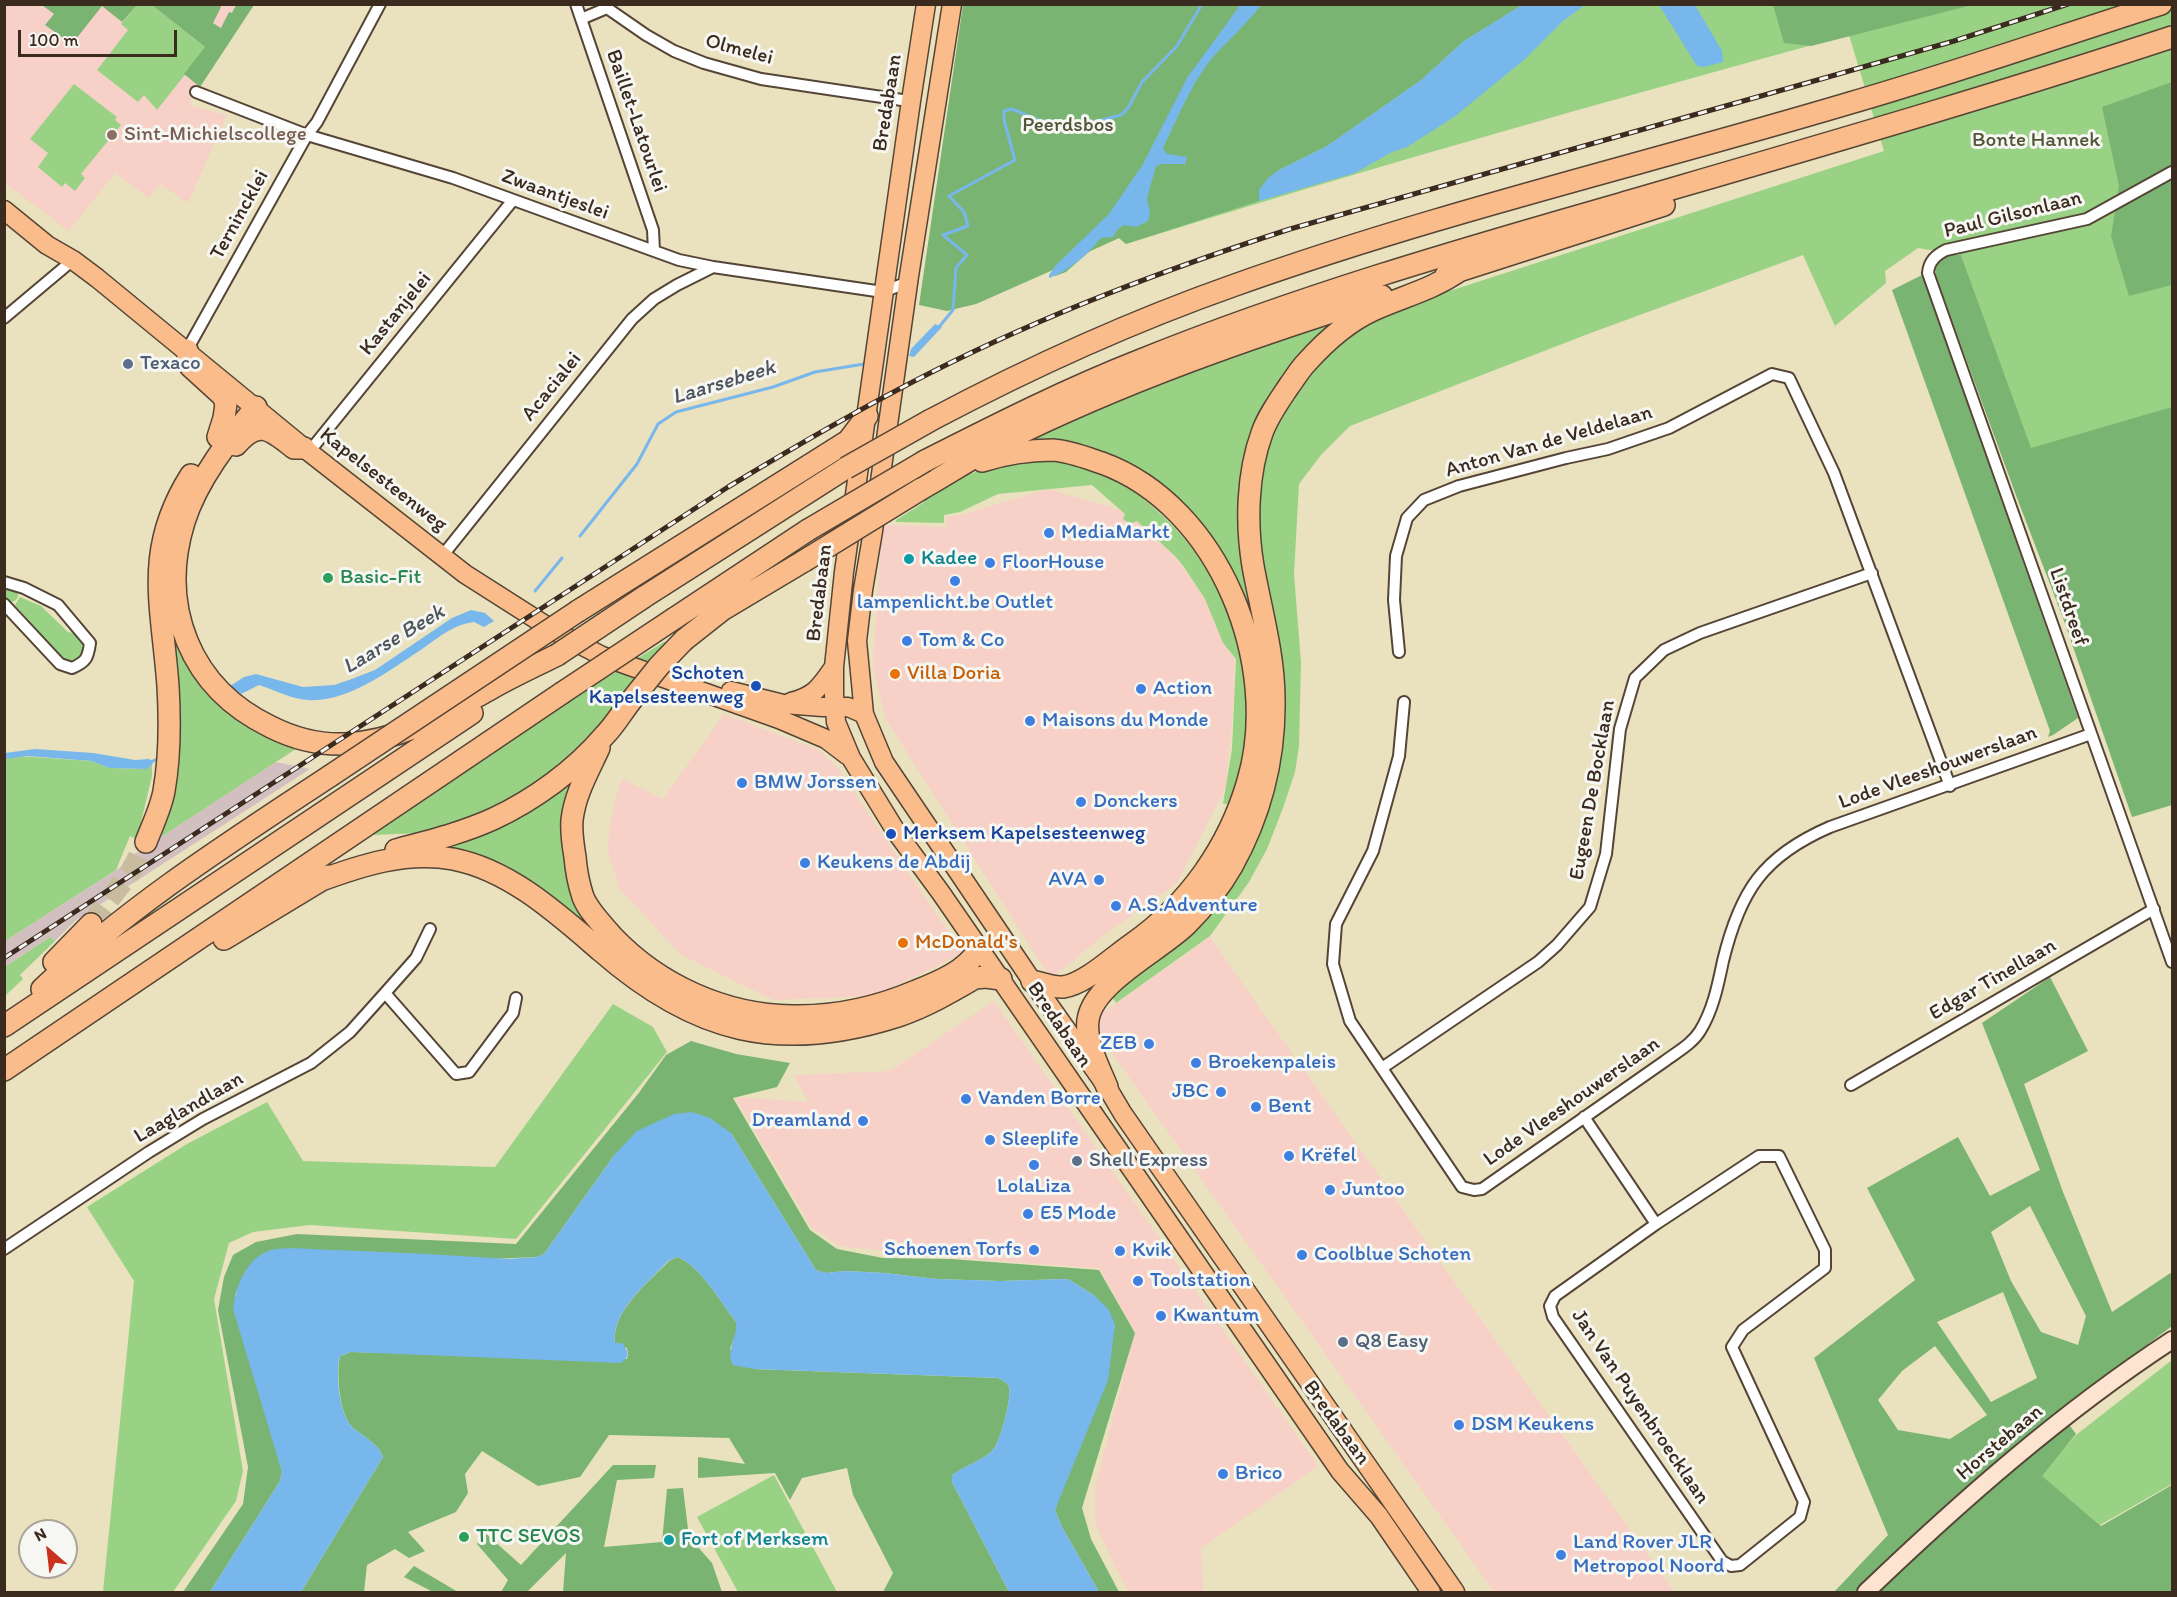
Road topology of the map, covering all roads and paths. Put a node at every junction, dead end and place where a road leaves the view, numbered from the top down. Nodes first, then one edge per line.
1 (380, 4) edge
2 (576, 4) edge
3 (926, 4) edge
4 (952, 4) edge
5 (2162, 4) edge
6 (607, 6) edge
7 (581, 19) junction
8 (2172, 37) edge
9 (196, 92) dead end
10 (902, 100) dead end
11 (307, 135) junction
12 (1816, 147) junction
13 (2172, 172) edge
14 (4, 200) edge
15 (513, 200) junction
16 (4, 210) edge
17 (654, 251) junction
18 (74, 260) junction
19 (1930, 265) joint
20 (713, 267) junction
21 (1459, 271) junction
22 (908, 279) junction
23 (883, 292) junction
24 (4, 318) edge
25 (187, 351) junction
26 (252, 404) junction
27 (867, 416) junction
28 (218, 437) junction
29 (307, 450) junction
30 (212, 468) junction
31 (950, 472) junction
32 (850, 529) junction
33 (873, 531) junction
34 (443, 555) junction
35 (1872, 573) junction
36 (4, 582) edge
37 (4, 604) edge
38 (1399, 652) dead end
39 (556, 655) junction
40 (834, 667) junction
41 (1404, 702) dead end
42 (781, 711) junction
43 (835, 714) junction
44 (864, 714) junction
45 (2091, 734) junction
46 (604, 736) junction
47 (851, 758) junction
48 (1950, 786) junction
49 (146, 842) tunnel mouth
50 (962, 877) junction
51 (316, 882) junction
52 (941, 893) junction
53 (2154, 909) junction
54 (91, 924) tunnel mouth
55 (430, 929) dead end
56 (979, 949) junction
57 (2172, 962) edge
58 (1001, 979) junction
59 (1032, 981) junction
60 (385, 993) junction
61 (516, 998) dead end
62 (4, 1026) edge
63 (69, 1027) junction
64 (1382, 1068) junction
65 (4, 1070) edge
66 (1851, 1085) dead end
67 (1107, 1087) junction
68 (1584, 1117) junction
69 (1656, 1224) junction
70 (4, 1249) edge
71 (2172, 1340) edge
72 (1326, 1406) junction
73 (1303, 1417) junction
74 (1431, 1593) edge
75 (1455, 1593) edge
76 (1866, 1593) edge

1 - 11 street, Ternincklei
2 - 7 street, Baillet-Latourlei
3 - 23 main road, Bredabaan
4 - 22 main road, Bredabaan
5 - 39 highway, bridge
6 - 7 street, Olmelei
6 - 10 street, Olmelei
7 - 17 street, Baillet-Latourlei
8 - 12 highway
9 - 11 street, Zwaantjeslei
11 - 15 street, Zwaantjeslei
11 - 25 street, Ternincklei
12 - 21 highway
12 - 63 highway, bridge
13 - 19 street, Paul Gilsonlaan
14 - 18 main road, Kapelsesteenweg
15 - 17 street, Zwaantjeslei
15 - 29 street, Kastanjelei
16 - 18 main road, Kapelsesteenweg
17 - 20 street, Zwaantjeslei
18 - 24 street
18 - 25 main road, Kapelsesteenweg
19 - 45 street, Listdreef
20 - 23 street, Zwaantjeslei
20 - 34 street, Acacialei
21 - 31 highway
21 - 67 highway
22 - 23 street
22 - 33 main road, Bredabaan
23 - 27 main road, Bredabaan
25 - 26 main road, Kapelsesteenweg
25 - 28 highway
26 - 28 highway
26 - 29 main road, Kapelsesteenweg
26 - 30 highway
27 - 32 main road, Bredabaan
27 - 62 highway, bridge
28 - 49 highway
29 - 30 highway
29 - 34 main road, Kapelsesteenweg
30 - 39 highway
31 - 46 highway, bridge
31 - 59 highway
32 - 33 street, Bredabaan
32 - 40 main road, Bredabaan
33 - 44 main road, Bredabaan
34 - 42 main road, Kapelsesteenweg
35 - 38 street, Anton Van de Veldelaan
35 - 48 street, Anton Van de Veldelaan
35 - 64 street, Eugeen De Bocklaan
36 - 37 street
39 - 62 highway
40 - 42 main road
40 - 43 main road, Bredabaan
41 - 64 street, Lode Vleeshouwerslaan
42 - 43 main road, Kapelsesteenweg
42 - 47 main road, Kapelsesteenweg
43 - 44 main road, Kapelsesteenweg
43 - 47 main road, Bredabaan
44 - 50 main road, Bredabaan
45 - 48 street, Lode Vleeshouwerslaan
45 - 53 street, Listdreef
46 - 51 highway
46 - 56 highway
47 - 52 main road, Bredabaan
48 - 68 street, Lode Vleeshouwerslaan
50 - 52 main road
50 - 59 main road, Bredabaan
51 - 58 highway
51 - 63 highway
52 - 56 main road, Bredabaan
53 - 57 street, Listdreef
53 - 66 street, Edgar Tinellaan
54 - 62 highway
55 - 60 street, Laaglandlaan
56 - 58 main road, Bredabaan
58 - 73 main road, Bredabaan
59 - 67 main road, Bredabaan
60 - 61 street
60 - 70 street, Laaglandlaan
63 - 65 highway
64 - 68 street, Lode Vleeshouwerslaan
67 - 72 main road, Bredabaan
68 - 69 street
69 - 69 street, Jan Van Puyenbroecklaan
71 - 76 street, Horstebaan
72 - 73 main road
72 - 75 main road, Bredabaan
73 - 74 main road, Bredabaan

